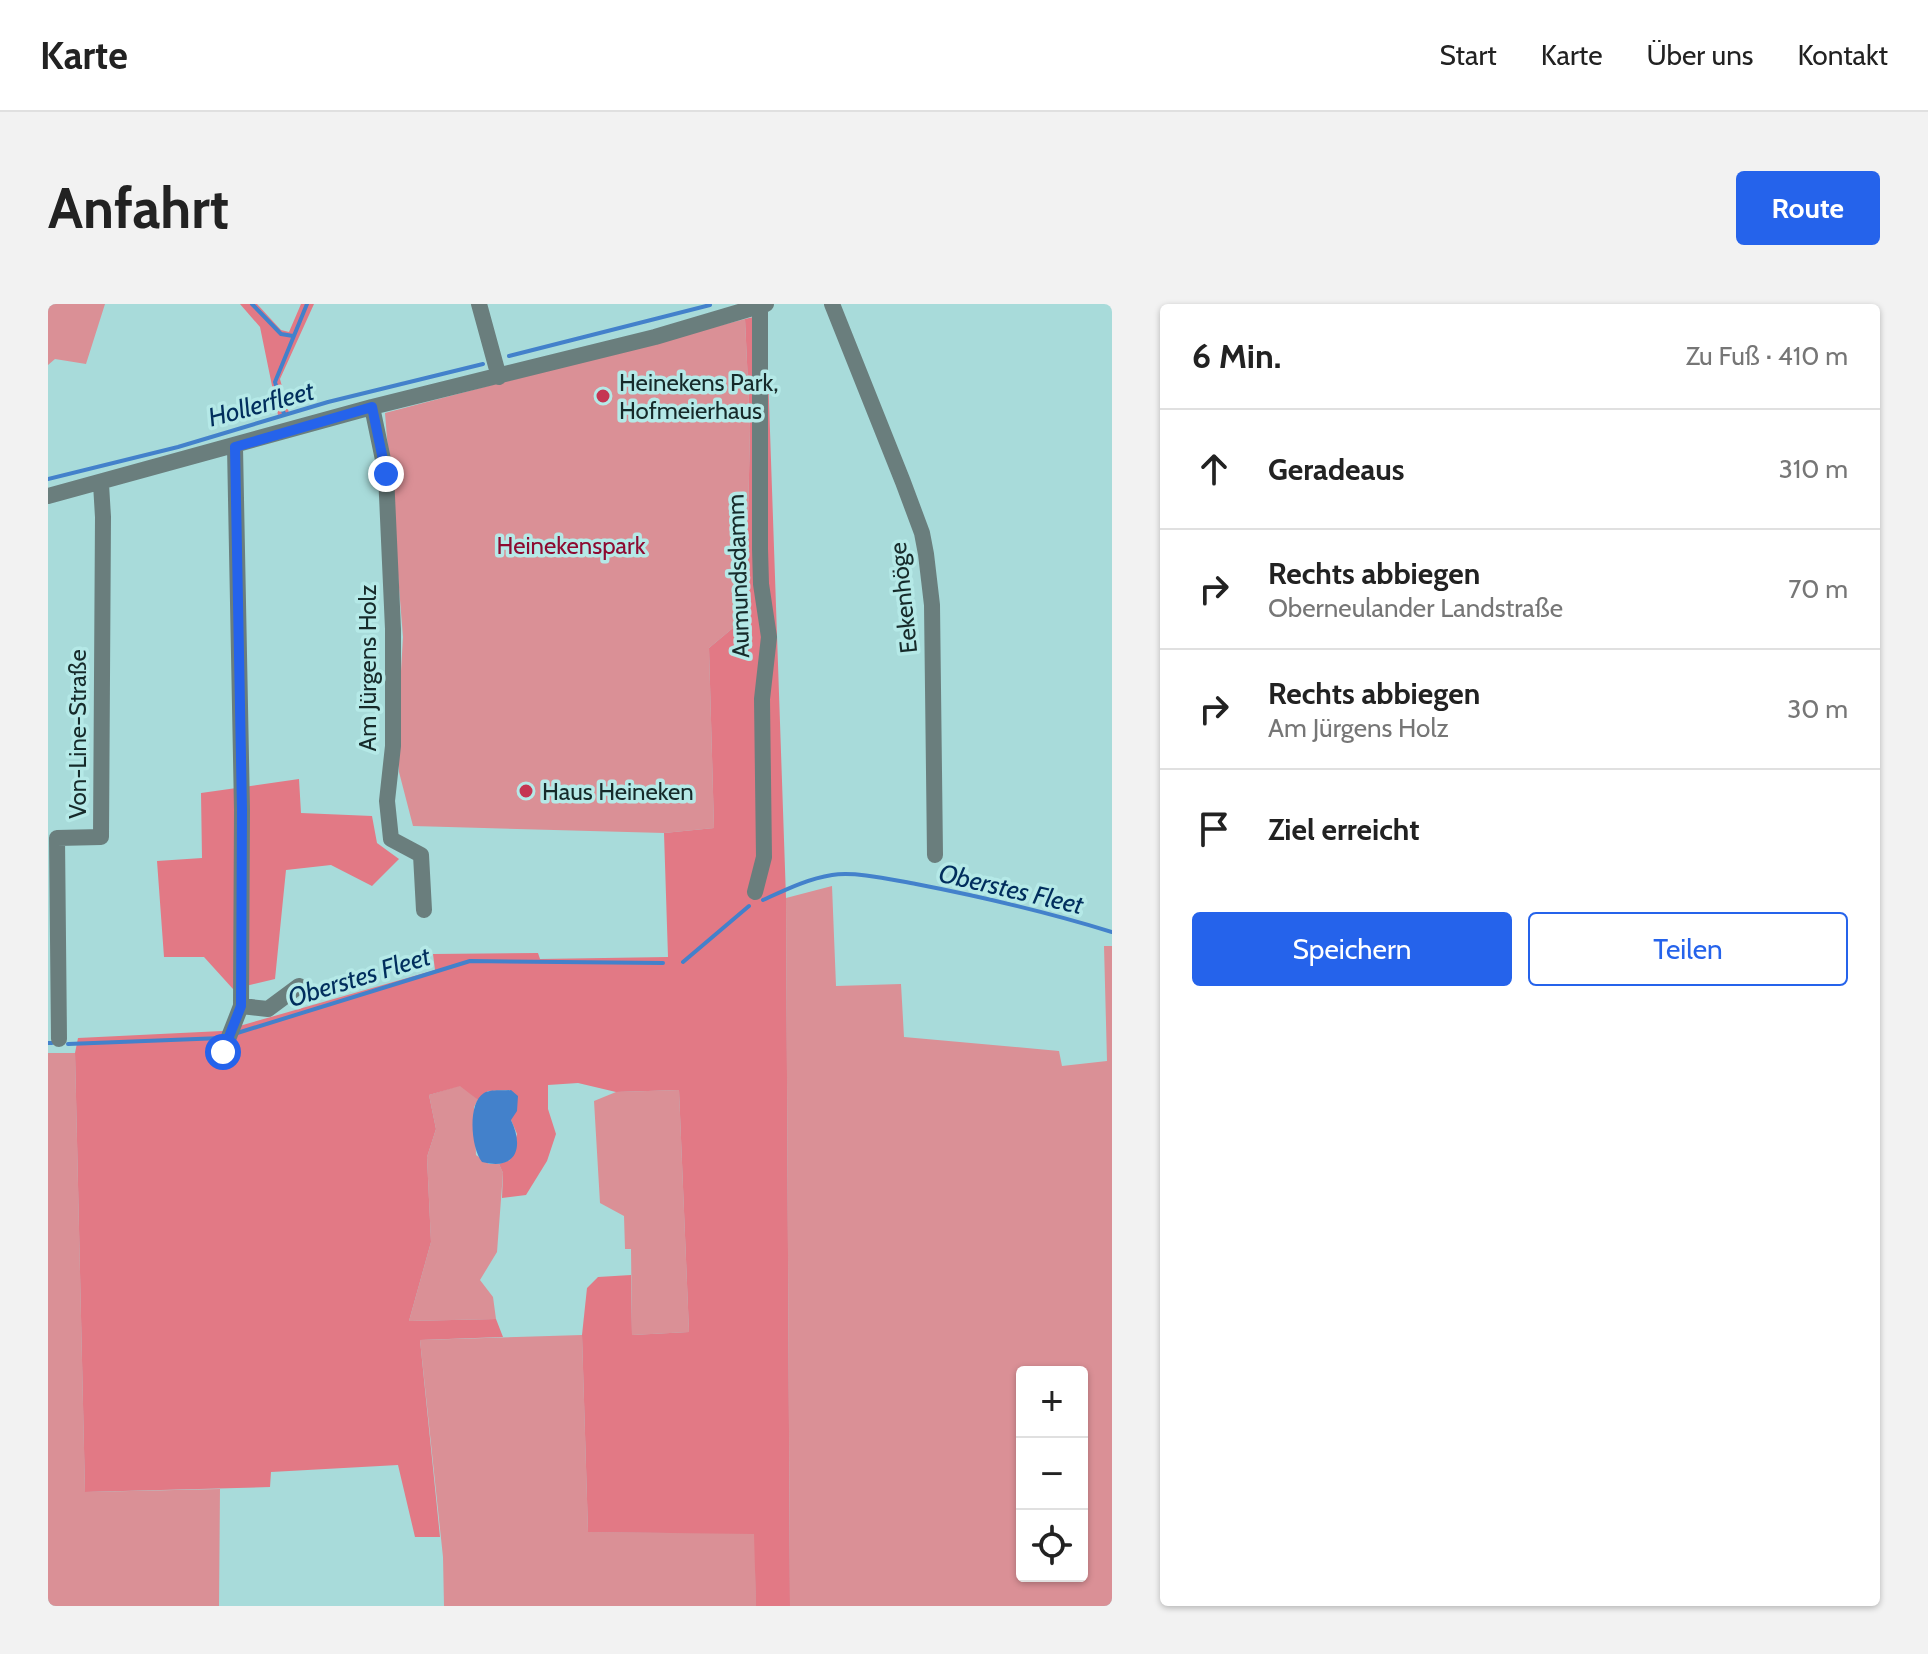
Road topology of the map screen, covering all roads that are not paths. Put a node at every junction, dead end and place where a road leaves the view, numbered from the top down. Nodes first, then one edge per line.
1 (479, 304) edge
2 (832, 304) edge
3 (763, 305) edge
4 (499, 377) junction
5 (372, 407) junction
6 (235, 447) junction
7 (101, 484) junction
8 (48, 496) edge
9 (935, 855) dead end
10 (755, 892) dead end
11 (424, 910) dead end
12 (299, 986) dead end
13 (241, 1006) junction
14 (59, 1039) dead end
15 (227, 1041) dead end

1 - 4 street
2 - 9 street, Eekenhöge
3 - 4 street
3 - 10 street, Aumundsdamm
4 - 5 street
5 - 6 street
5 - 11 street, Am Jürgens Holz
6 - 7 street
6 - 13 street
7 - 8 street
7 - 14 street, Von-Line-Straße
12 - 13 street
13 - 15 street

